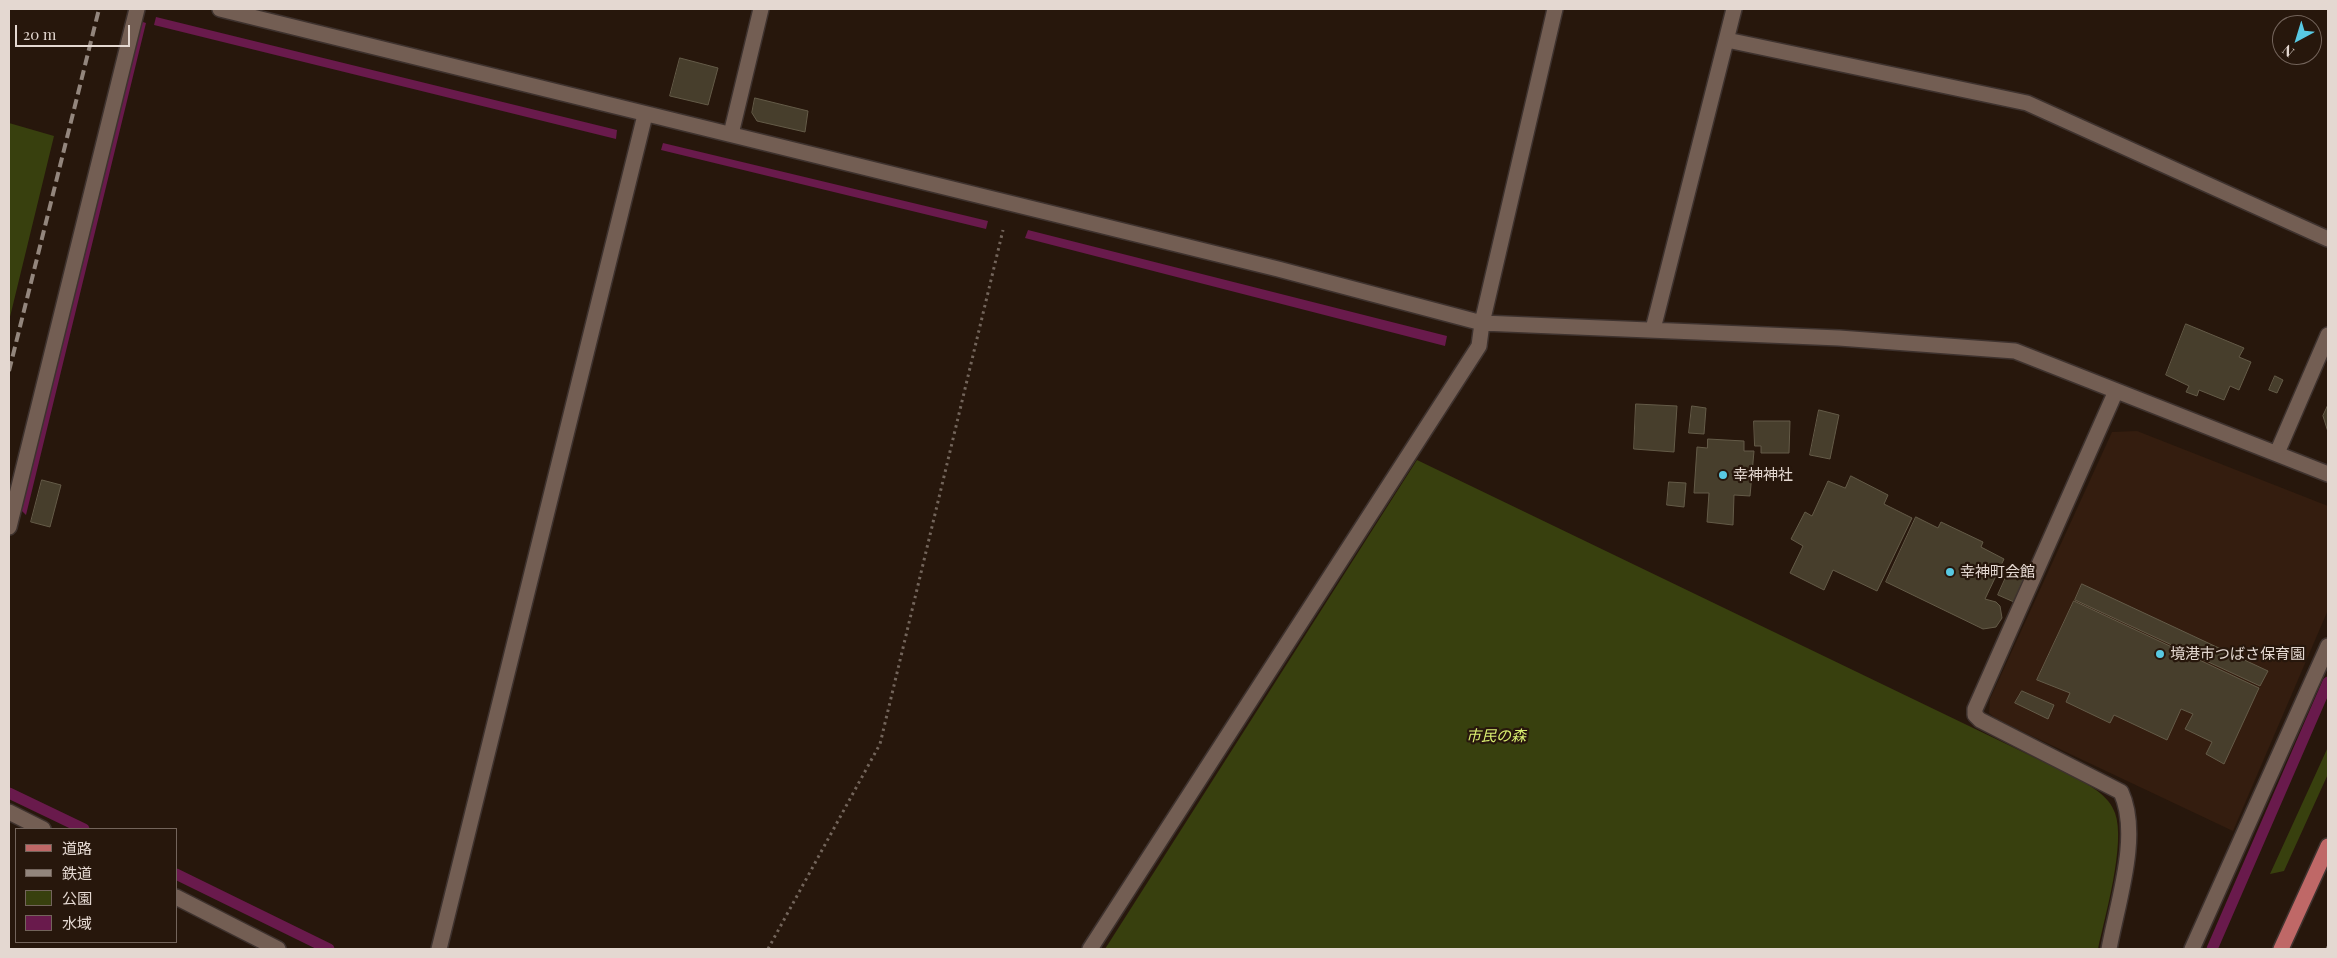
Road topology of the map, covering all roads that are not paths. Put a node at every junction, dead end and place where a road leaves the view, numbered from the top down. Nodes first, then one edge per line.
1 (137, 9) edge
2 (220, 9) edge
3 (760, 9) edge
4 (1555, 9) edge
5 (1734, 9) edge
6 (1727, 40) junction
7 (645, 115) junction
8 (731, 134) junction
9 (2328, 239) edge
10 (1482, 323) junction
11 (1653, 329) junction
12 (2328, 335) edge
13 (2116, 391) junction
14 (2277, 453) junction
15 (2328, 474) edge
16 (9, 527) edge
17 (2328, 646) edge
18 (9, 812) edge
19 (41, 828) edge
20 (2328, 846) edge
21 (178, 898) edge
22 (278, 949) edge
23 (440, 949) edge
24 (1090, 949) edge
25 (2108, 949) edge
26 (2192, 949) edge
27 (2281, 949) edge

1 - 16 street
2 - 7 street
3 - 8 street
4 - 10 street
5 - 6 street
6 - 9 street
6 - 11 street
7 - 8 street
7 - 23 street
8 - 10 street
10 - 11 street
10 - 24 street
11 - 13 street
12 - 14 street
13 - 14 street
13 - 25 street
14 - 15 street
17 - 26 street
18 - 19 street
20 - 27 main road
21 - 22 street

